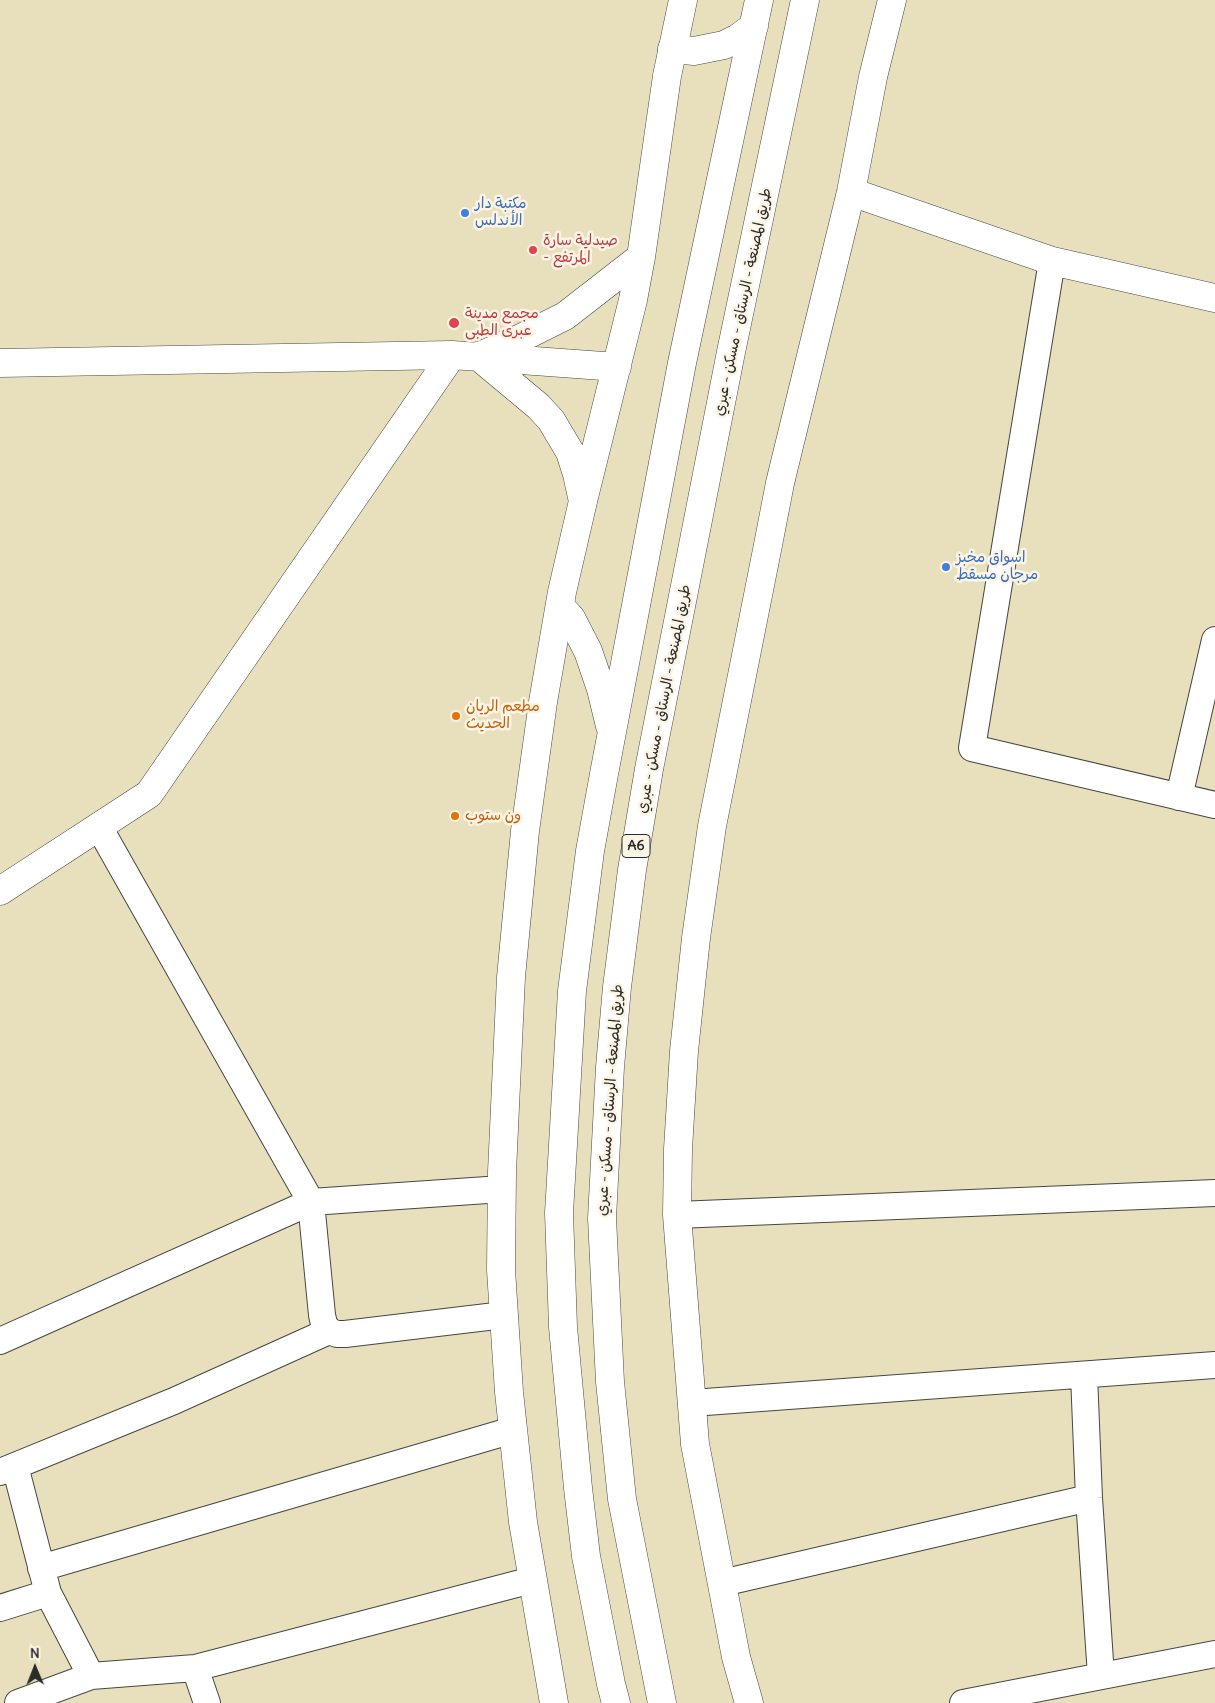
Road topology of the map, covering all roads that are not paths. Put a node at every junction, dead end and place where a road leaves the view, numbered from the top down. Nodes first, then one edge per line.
1 (682, 0) edge
2 (759, 0) edge
3 (805, 0) edge
4 (892, 0) edge
5 (754, 26) junction
6 (672, 49) junction
7 (851, 192) junction
8 (641, 257) junction
9 (1052, 261) junction
10 (1215, 298) edge
11 (465, 355) junction
12 (0, 363) edge
13 (617, 367) junction
14 (582, 501) junction
15 (560, 606) junction
16 (1215, 640) edge
17 (612, 734) junction
18 (1179, 797) junction
19 (1215, 806) edge
20 (99, 827) junction
21 (0, 892) edge
22 (502, 1189) junction
23 (1215, 1193) edge
24 (311, 1202) junction
25 (677, 1215) junction
26 (504, 1315) junction
27 (329, 1331) junction
28 (0, 1341) edge
29 (1215, 1365) edge
30 (1084, 1375) junction
31 (692, 1403) junction
32 (513, 1430) junction
33 (8, 1469) edge
34 (1089, 1498) junction
35 (41, 1568) junction
36 (532, 1580) junction
37 (722, 1583) junction
38 (48, 1593) junction
39 (0, 1608) edge
40 (1215, 1654) edge
41 (195, 1668) junction
42 (91, 1676) junction
43 (1101, 1676) junction
44 (550, 1702) edge
45 (18, 1703) edge
46 (207, 1703) edge
47 (616, 1703) edge
48 (662, 1703) edge
49 (749, 1703) edge
50 (963, 1703) edge

1 - 6 main road
2 - 5 main road
3 - 48 main road, طريق المصنعة - الرستاق - مسكن - عبري / A6
4 - 7 main road
5 - 6 main road
5 - 17 main road
6 - 8 main road
7 - 9 main road
7 - 25 main road
8 - 11 main road
8 - 13 main road
9 - 10 main road
9 - 18 street
11 - 12 main road
11 - 13 main road
11 - 14 main road
11 - 20 main road
13 - 14 main road
14 - 15 main road
15 - 17 main road
15 - 22 main road
16 - 18 street
17 - 47 main road
18 - 19 street
20 - 21 main road
20 - 24 street
22 - 24 street
22 - 26 main road
23 - 25 street
24 - 27 street
24 - 28 street
25 - 31 main road
26 - 27 street
26 - 32 main road
27 - 33 street
29 - 30 street
30 - 31 street
30 - 34 street
31 - 37 main road
32 - 35 street
32 - 36 main road
33 - 35 street
34 - 37 street
34 - 43 street
35 - 38 street
36 - 41 street
36 - 44 main road
37 - 49 main road
38 - 39 street
38 - 42 street
40 - 43 street
41 - 42 street
41 - 46 street
42 - 45 street
43 - 50 street

